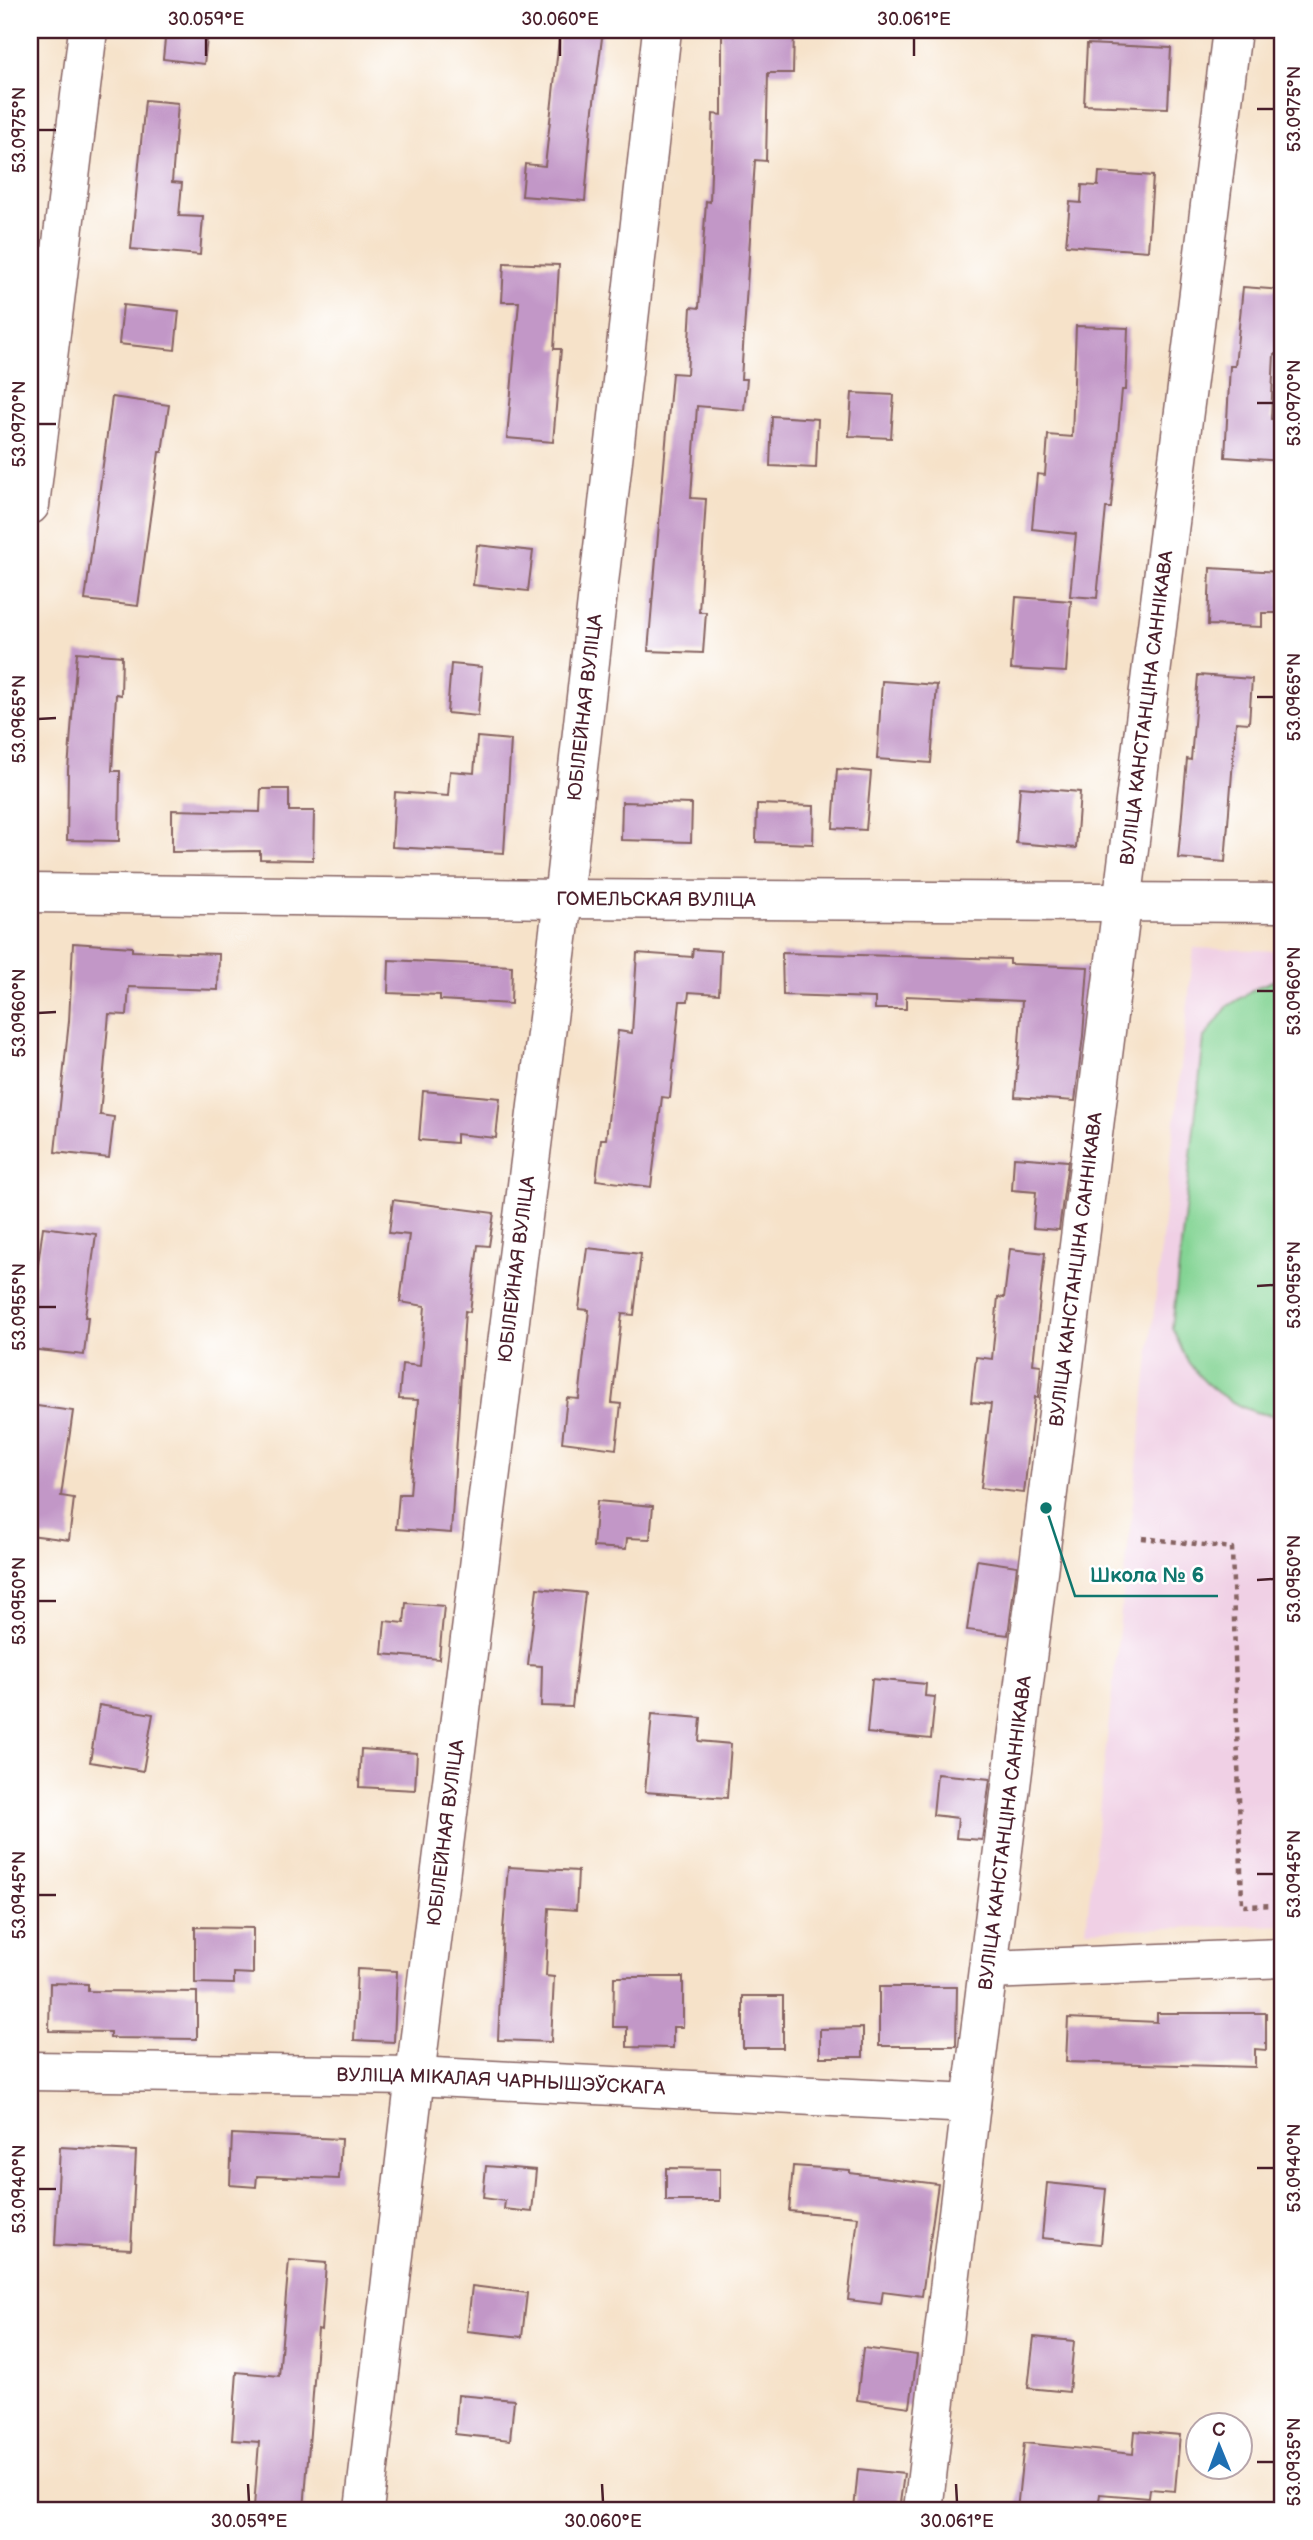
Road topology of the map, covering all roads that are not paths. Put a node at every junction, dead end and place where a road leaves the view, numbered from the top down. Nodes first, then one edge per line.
1 (88, 30) edge
2 (662, 30) edge
3 (1232, 30) edge
4 (30, 505) edge
5 (30, 893) edge
6 (563, 900) junction
7 (1122, 902) junction
8 (1283, 903) edge
9 (1283, 1958) edge
10 (989, 1970) junction
11 (30, 2071) edge
12 (415, 2076) junction
13 (971, 2104) junction
14 (364, 2510) edge
15 (923, 2510) edge

1 - 4 street
2 - 6 street, ЮБІЛЕЙНАЯ ВУЛІЦА
3 - 7 street, ВУЛІЦА КАНСТАНЦІНА САННІКАВА
5 - 6 street, ГОМЕЛЬСКАЯ ВУЛІЦА
6 - 7 street, ГОМЕЛЬСКАЯ ВУЛІЦА
6 - 12 street, ЮБІЛЕЙНАЯ ВУЛІЦА
7 - 8 street, ГОМЕЛЬСКАЯ ВУЛІЦА
7 - 10 street, ВУЛІЦА КАНСТАНЦІНА САННІКАВА
9 - 10 street
10 - 13 street, ВУЛІЦА КАНСТАНЦІНА САННІКАВА
11 - 12 street, ВУЛІЦА МІКАЛАЯ ЧАРНЫШЭЎСКАГА
12 - 13 street, ВУЛІЦА МІКАЛАЯ ЧАРНЫШЭЎСКАГА
12 - 14 street, ЮБІЛЕЙНАЯ ВУЛІЦА
13 - 15 street, ВУЛІЦА КАНСТАНЦІНА САННІКАВА

